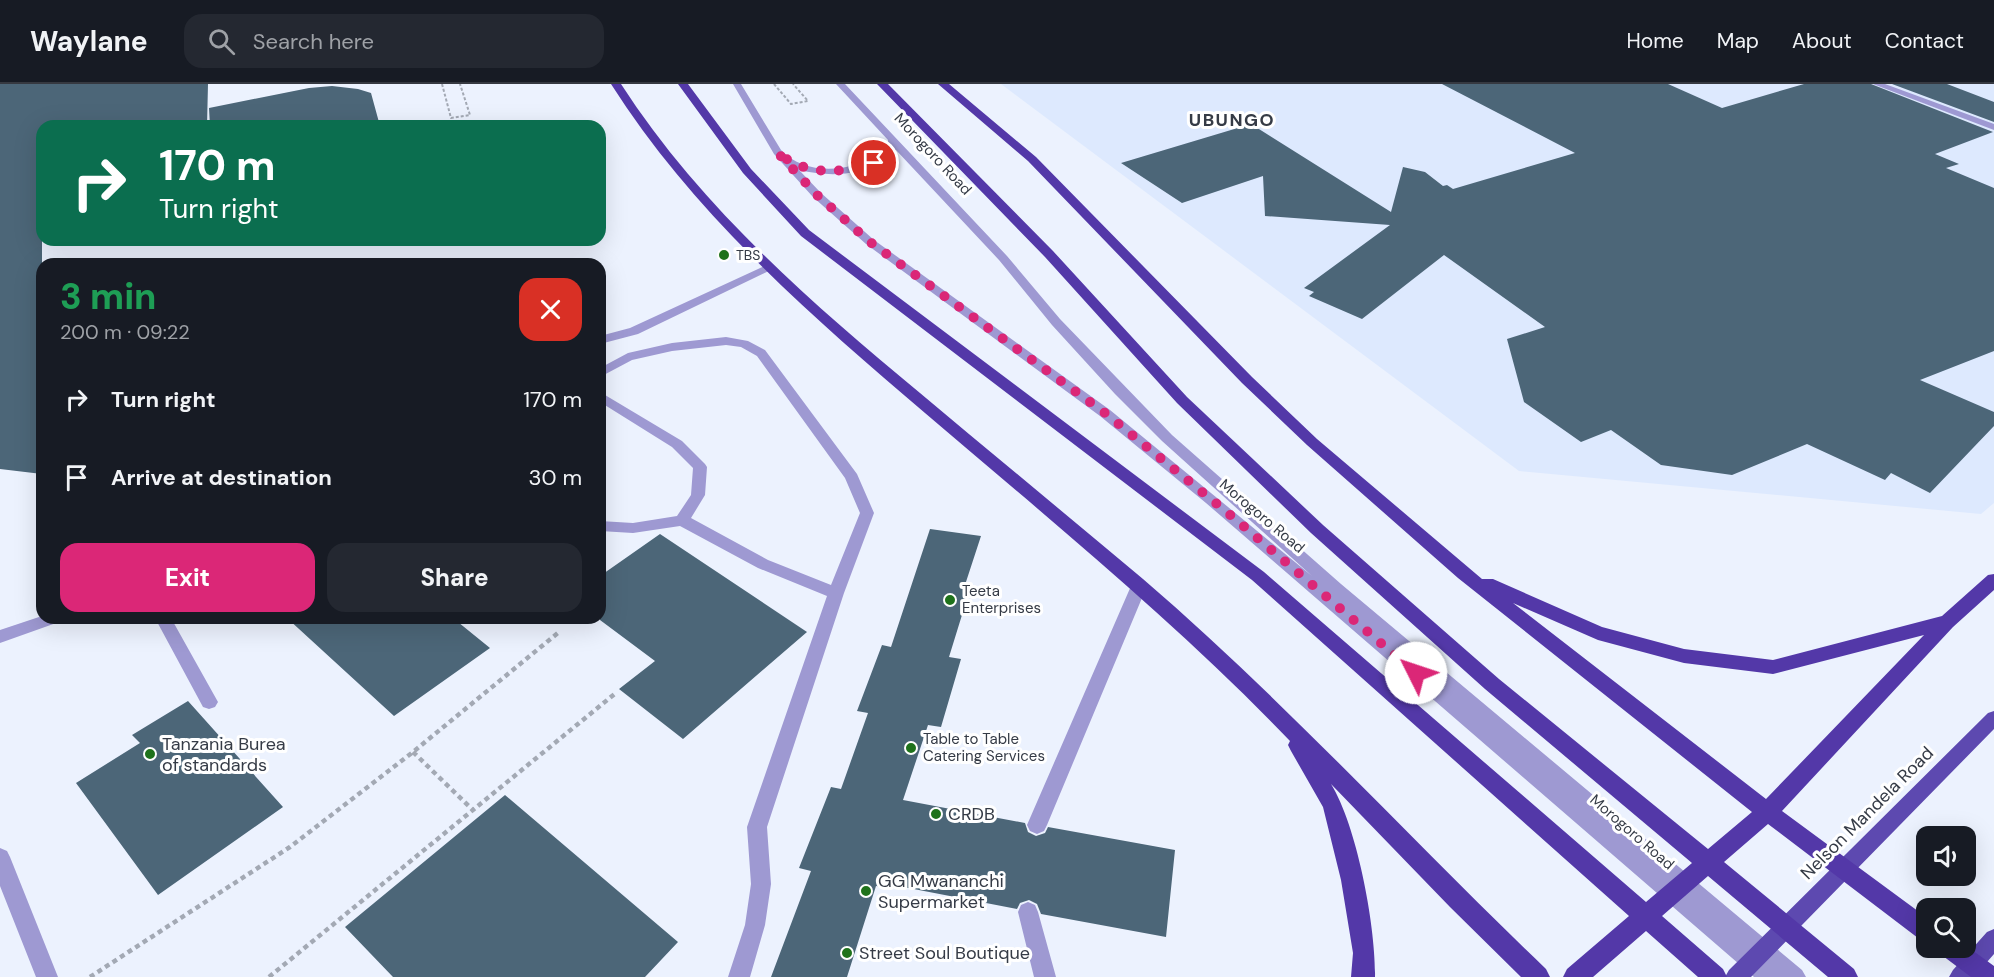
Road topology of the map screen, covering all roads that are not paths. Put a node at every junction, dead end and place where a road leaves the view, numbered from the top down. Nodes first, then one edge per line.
1 (616, 84) edge
2 (683, 84) edge
3 (737, 84) edge
4 (840, 84) edge
5 (882, 84) edge
6 (943, 84) edge
7 (1877, 84) edge
8 (1994, 127) edge
9 (892, 137) junction
10 (777, 152) junction
11 (769, 267) junction
12 (606, 338) edge
13 (606, 370) edge
14 (606, 400) edge
15 (682, 520) junction
16 (606, 526) edge
17 (1464, 574) junction
18 (1994, 580) edge
19 (1139, 586) junction
20 (836, 593) junction
21 (1947, 622) junction
22 (36, 624) edge
23 (166, 624) edge
24 (0, 637) edge
25 (209, 702) dead end
26 (1266, 703) junction
27 (1994, 718) edge
28 (1767, 812) junction
29 (1037, 825) dead end
30 (0, 857) edge
31 (1028, 912) dead end
32 (1916, 923) edge
33 (1994, 939) edge
34 (1964, 958) edge
35 (47, 977) edge
36 (739, 977) edge
37 (1045, 977) edge
38 (1363, 977) edge
39 (1538, 977) edge
40 (1575, 977) edge
41 (1715, 977) edge
42 (1736, 977) edge
43 (1770, 977) edge
44 (1795, 977) edge
45 (1846, 977) edge
46 (1960, 977) edge
47 (1990, 977) edge

1 - 11 highway
2 - 41 highway
3 - 10 lane, Morogoro Road
4 - 9 lane, Morogoro Road
5 - 45 highway, Morogoro Road
6 - 17 highway
7 - 8 lane
9 - 10 lane
9 - 44 lane, Morogoro Road
10 - 43 lane, Morogoro Road
11 - 12 lane
11 - 19 highway
13 - 20 lane
14 - 15 lane
15 - 16 lane
15 - 20 lane
17 - 21 highway
17 - 28 highway
18 - 21 highway
19 - 26 highway
19 - 29 lane
20 - 36 lane
21 - 28 highway
22 - 24 lane
23 - 25 lane
26 - 38 highway
26 - 39 highway
27 - 42 main road, Nelson Mandela Road
28 - 32 highway
28 - 40 highway
30 - 35 lane
31 - 37 lane
33 - 46 main road
34 - 47 highway

